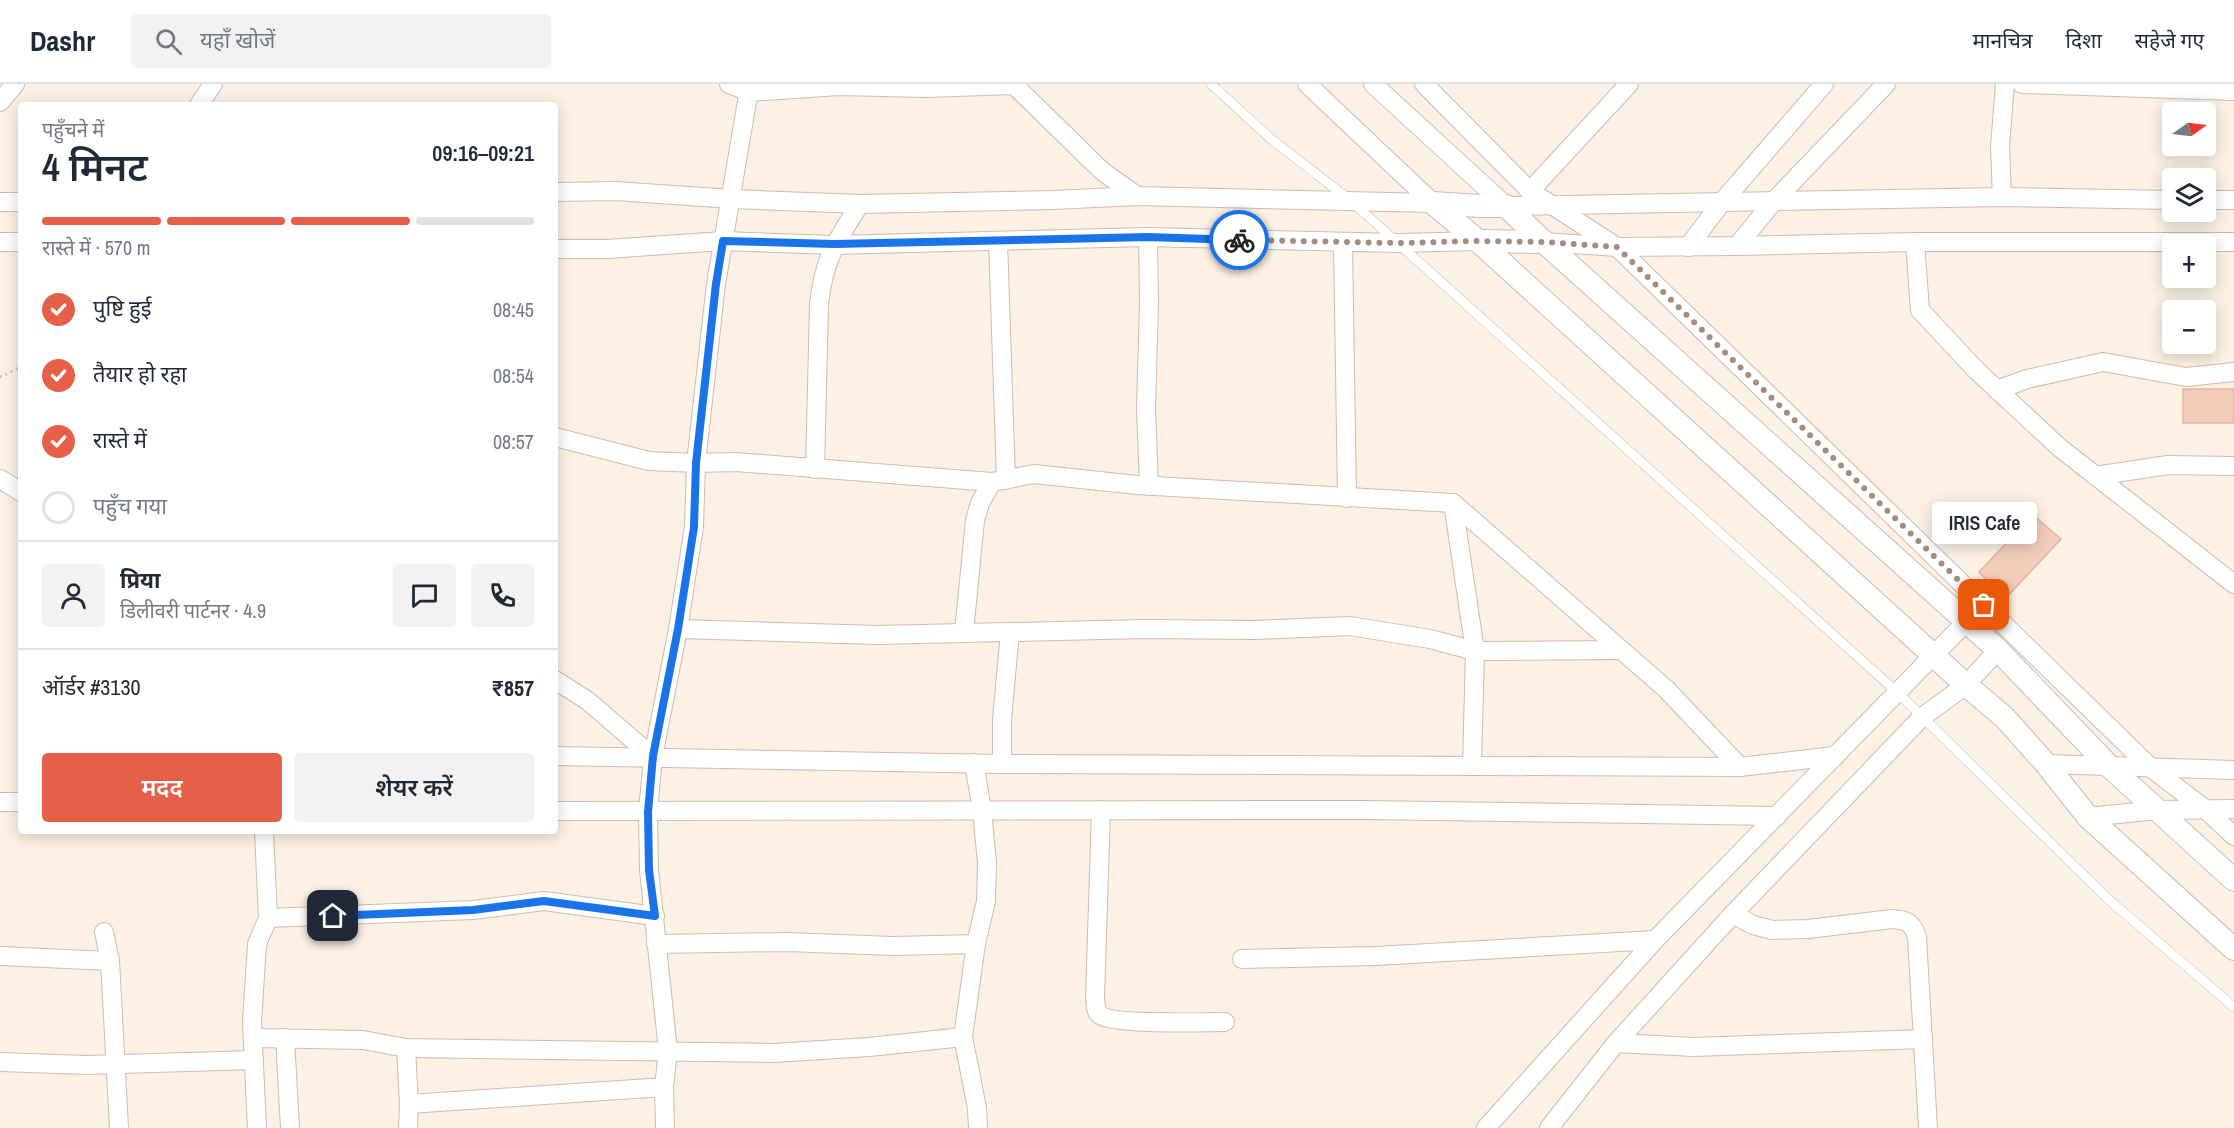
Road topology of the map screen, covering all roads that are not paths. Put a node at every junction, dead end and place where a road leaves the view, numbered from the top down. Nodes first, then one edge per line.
1 (15, 84) edge
2 (213, 84) edge
3 (729, 84) edge
4 (1014, 84) edge
5 (1211, 84) edge
6 (1306, 84) edge
7 (1373, 84) edge
8 (1424, 84) edge
9 (1629, 84) edge
10 (1824, 84) edge
11 (1886, 84) edge
12 (2005, 84) edge
13 (2022, 84) edge
14 (749, 88) edge
15 (2234, 91) edge
16 (0, 102) edge
17 (201, 102) edge
18 (1530, 191) junction
19 (558, 192) edge
20 (1137, 196) junction
21 (2002, 197) junction
22 (732, 199) junction
23 (1350, 200) junction
24 (2162, 200) edge
25 (2216, 200) edge
26 (2234, 200) edge
27 (0, 202) edge
28 (18, 202) edge
29 (1722, 202) junction
30 (1773, 202) junction
31 (1433, 203) junction
32 (860, 204) junction
33 (1506, 206) junction
34 (1552, 206) junction
35 (1148, 237) junction
36 (723, 241) junction
37 (998, 241) junction
38 (1478, 241) junction
39 (0, 242) edge
40 (18, 242) edge
41 (1343, 242) junction
42 (1544, 242) junction
43 (1915, 242) junction
44 (2234, 242) edge
45 (1399, 243) junction
46 (834, 244) junction
47 (1737, 246) junction
48 (1617, 247) junction
49 (1688, 247) junction
50 (558, 249) edge
51 (2234, 372) edge
52 (1997, 390) junction
53 (558, 438) edge
54 (696, 463) junction
55 (2234, 466) edge
56 (815, 469) junction
57 (2095, 476) junction
58 (0, 479) edge
59 (999, 481) junction
60 (1149, 486) junction
61 (18, 490) edge
62 (1347, 498) junction
63 (1453, 503) junction
64 (2234, 584) edge
65 (1966, 622) junction
66 (678, 629) junction
67 (964, 632) junction
68 (1010, 632) junction
69 (1621, 650) junction
70 (1998, 650) junction
71 (1475, 651) junction
72 (1933, 655) junction
73 (558, 682) edge
74 (1965, 685) junction
75 (1898, 693) junction
76 (1921, 718) junction
77 (558, 756) edge
78 (653, 756) junction
79 (1835, 756) junction
80 (974, 763) junction
81 (1002, 764) junction
82 (2046, 765) junction
83 (1472, 766) junction
84 (2109, 766) junction
85 (1740, 767) junction
86 (2151, 768) junction
87 (2234, 770) edge
88 (0, 802) edge
89 (18, 802) edge
90 (2205, 809) junction
91 (2234, 809) edge
92 (982, 810) junction
93 (1101, 810) junction
94 (2157, 810) junction
95 (558, 811) edge
96 (648, 812) junction
97 (1777, 816) junction
98 (2088, 817) junction
99 (264, 834) edge
100 (2234, 836) edge
101 (2234, 880) edge
102 (1733, 914) junction
103 (655, 916) junction
104 (268, 918) junction
105 (104, 932) dead end
106 (1655, 940) junction
107 (656, 944) junction
108 (976, 945) junction
109 (2234, 950) edge
110 (0, 956) edge
111 (1242, 959) dead end
112 (110, 961) junction
113 (2234, 1007) edge
114 (1225, 1022) dead end
115 (963, 1037) junction
116 (253, 1038) junction
117 (285, 1038) junction
118 (1923, 1039) junction
119 (1616, 1043) junction
120 (406, 1048) junction
121 (668, 1051) junction
122 (254, 1060) junction
123 (0, 1062) edge
124 (114, 1064) junction
125 (664, 1087) junction
126 (409, 1104) junction
127 (119, 1128) edge
128 (257, 1128) edge
129 (290, 1128) edge
130 (408, 1128) edge
131 (665, 1128) edge
132 (978, 1128) edge
133 (1486, 1128) edge
134 (1549, 1128) edge
135 (1928, 1128) edge

1 - 16 street
2 - 17 street
3 - 14 street
4 - 14 street
4 - 20 street
5 - 23 lane
6 - 31 street
7 - 33 street
8 - 18 street
9 - 18 street
10 - 29 street
11 - 30 street
12 - 21 street
13 - 15 street
14 - 22 street
18 - 34 street
19 - 22 street
20 - 23 street
20 - 32 street
21 - 24 street
21 - 30 street
22 - 32 street
22 - 36 street
23 - 31 street
23 - 45 lane
25 - 26 street
27 - 28 street
29 - 30 street
29 - 34 street
29 - 49 street
30 - 47 street
31 - 33 street
31 - 38 street
32 - 46 street
33 - 34 street
33 - 42 street
34 - 48 street
35 - 37 street
35 - 41 street
35 - 60 street
36 - 46 street
36 - 50 street
36 - 54 street
37 - 46 street
37 - 59 street
38 - 42 street
38 - 45 street
38 - 72 street
39 - 40 street
41 - 45 street
41 - 62 street
42 - 48 street
42 - 65 street
43 - 44 street
43 - 47 street
43 - 52 street
45 - 75 lane
46 - 56 street
47 - 49 street
48 - 49 street
48 - 86 street
51 - 52 street
52 - 57 street
53 - 54 street
54 - 56 street
54 - 66 street
55 - 57 street
56 - 59 street
57 - 64 street
58 - 61 street
59 - 60 street
59 - 67 street
60 - 62 street
62 - 63 street
63 - 69 street
63 - 71 street
65 - 70 street
65 - 72 street
66 - 67 street
66 - 78 street
67 - 68 street
68 - 71 street
68 - 81 street
69 - 71 street
69 - 85 street
70 - 74 street
70 - 84 street
71 - 83 street
72 - 74 street
72 - 75 street
73 - 78 street
74 - 76 street
74 - 82 street
75 - 76 lane
75 - 79 street
76 - 102 street
76 - 113 lane
77 - 78 street
78 - 80 street
78 - 96 street
79 - 85 street
79 - 97 street
80 - 81 street
80 - 92 street
81 - 83 street
82 - 84 street
82 - 98 street
83 - 85 street
84 - 86 street
84 - 94 street
86 - 87 street
86 - 90 street
88 - 89 street
90 - 91 street
90 - 94 street
90 - 100 street
92 - 93 street
92 - 96 street
92 - 108 street
93 - 97 street
93 - 114 street
94 - 98 street
94 - 101 street
95 - 96 street
96 - 103 street
97 - 106 street
98 - 109 street
99 - 104 street
102 - 118 street
102 - 119 street
103 - 104 street
103 - 107 street
104 - 116 street
105 - 112 street
106 - 111 street
106 - 133 street
107 - 108 street
107 - 121 street
108 - 115 street
110 - 112 street
112 - 124 street
115 - 121 street
115 - 132 street
116 - 117 street
116 - 122 street
117 - 120 street
117 - 129 street
118 - 119 street
118 - 135 street
119 - 134 street
120 - 121 street
120 - 126 street
121 - 125 street
122 - 124 street
122 - 128 street
123 - 124 street
124 - 127 street
125 - 126 street
125 - 131 street
126 - 130 street

